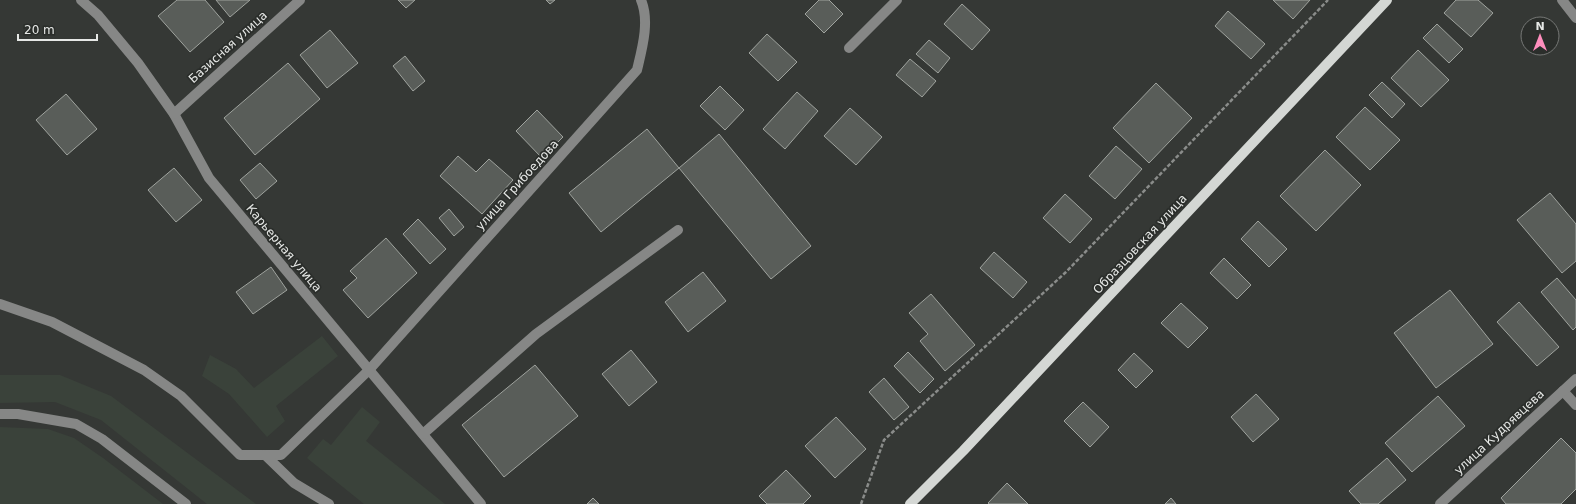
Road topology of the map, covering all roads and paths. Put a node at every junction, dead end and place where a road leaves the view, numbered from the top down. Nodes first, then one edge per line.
1 (82, 0) edge
2 (300, 0) edge
3 (641, 0) edge
4 (897, 0) edge
5 (1328, 0) edge
6 (1387, 0) edge
7 (1562, 0) edge
8 (1576, 18) edge
9 (849, 48) dead end
10 (174, 114) junction
11 (678, 230) dead end
12 (0, 304) edge
13 (369, 370) junction
14 (1576, 379) edge
15 (1563, 391) junction
16 (1576, 405) edge
17 (0, 414) edge
18 (423, 434) junction
19 (264, 455) junction
20 (186, 504) edge
21 (329, 504) edge
22 (481, 504) edge
23 (861, 504) edge
24 (910, 504) edge
25 (1440, 504) edge

1 - 10 street, Карьерная улица
2 - 10 street, Базисная улица
3 - 13 street, улица Грибоедова
4 - 9 street
5 - 23 path
6 - 24 main road, Образцовская улица
7 - 8 street
10 - 13 street, Карьерная улица
11 - 18 street
12 - 19 street, улица Грибоедова
13 - 18 street, Карьерная улица
13 - 19 street, улица Грибоедова
14 - 15 street, улица Кудрявцева
15 - 16 street
15 - 25 street, улица Кудрявцева
17 - 20 street
18 - 22 street, Карьерная улица
19 - 21 street

